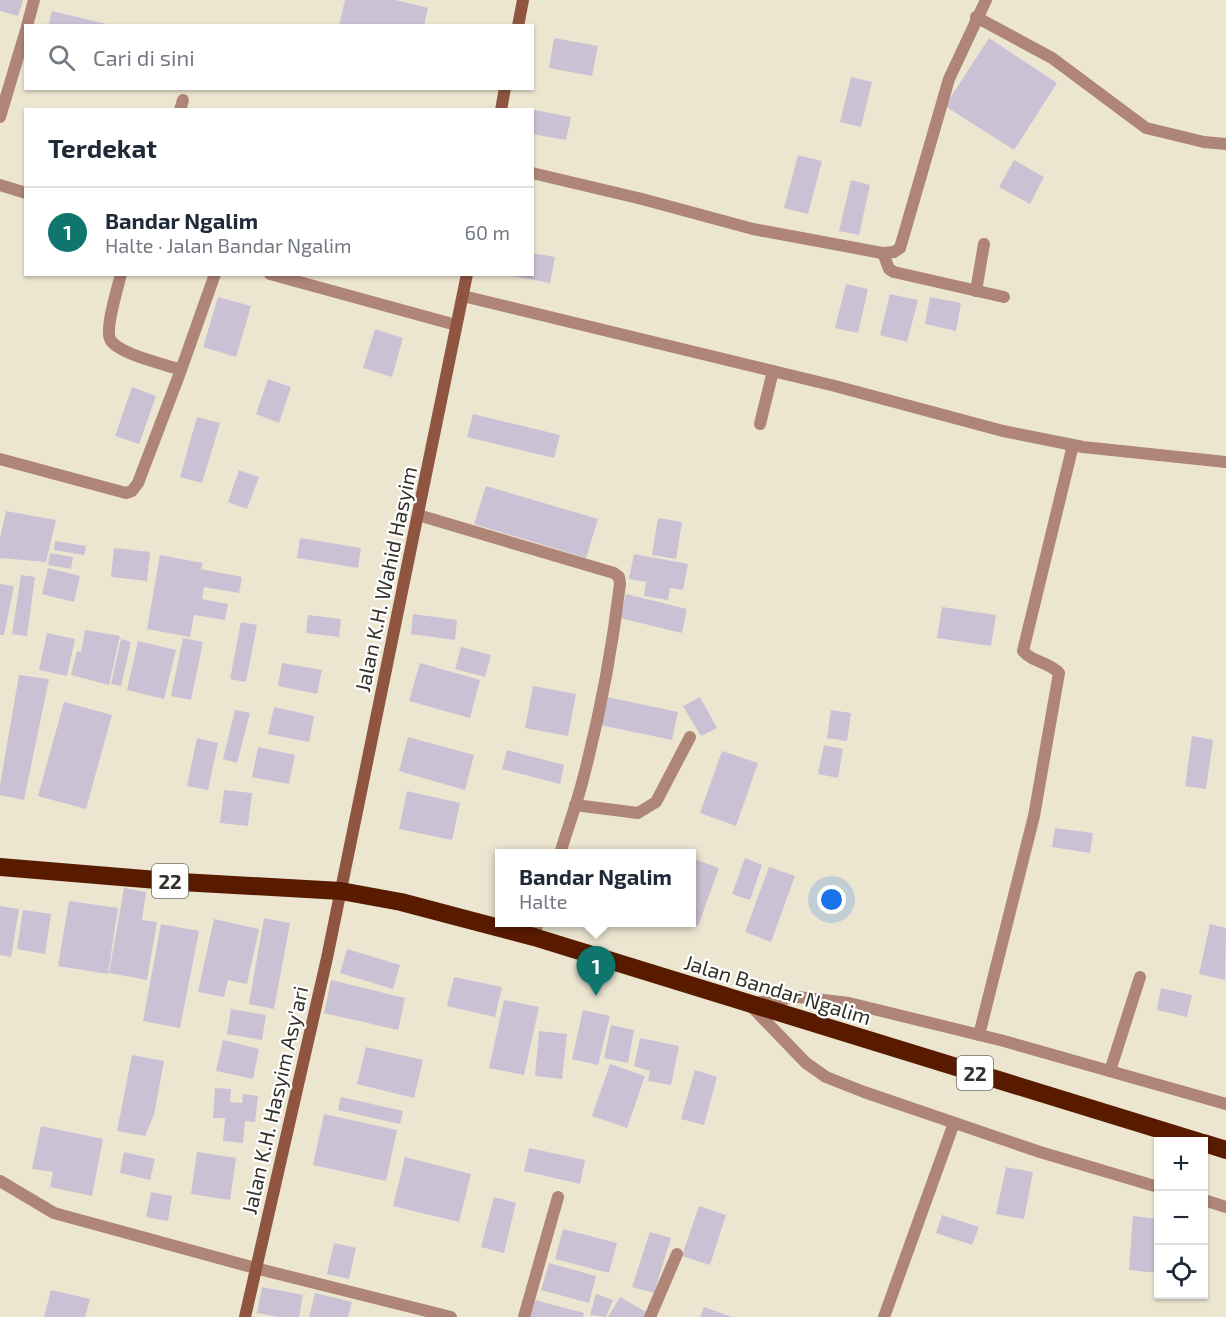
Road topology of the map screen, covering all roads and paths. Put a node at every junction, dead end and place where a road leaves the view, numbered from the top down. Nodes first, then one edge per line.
1 (34, 0) edge
2 (523, 0) edge
3 (986, 0) edge
4 (976, 17) junction
5 (28, 24) edge
6 (518, 24) edge
7 (24, 37) edge
8 (505, 90) edge
9 (501, 108) edge
10 (0, 117) edge
11 (1226, 144) edge
12 (534, 173) edge
13 (0, 184) edge
14 (24, 192) edge
15 (984, 244) dead end
16 (883, 253) junction
17 (121, 276) edge
18 (214, 276) edge
19 (277, 276) edge
20 (467, 276) edge
21 (976, 291) junction
22 (463, 296) junction
23 (1004, 297) dead end
24 (456, 325) junction
25 (181, 370) junction
26 (773, 371) junction
27 (760, 424) dead end
28 (1073, 445) junction
29 (0, 459) edge
30 (1226, 462) edge
31 (418, 515) junction
32 (690, 737) dead end
33 (575, 805) junction
34 (562, 849) edge
35 (0, 867) edge
36 (341, 891) junction
37 (495, 921) edge
38 (536, 930) edge
39 (1140, 977) dead end
40 (749, 1004) junction
41 (979, 1035) junction
42 (1110, 1071) junction
43 (1226, 1104) edge
44 (954, 1123) junction
45 (1186, 1137) edge
46 (1208, 1144) edge
47 (1226, 1149) edge
48 (0, 1181) edge
49 (1154, 1186) edge
50 (558, 1197) dead end
51 (1208, 1202) edge
52 (1226, 1207) edge
53 (677, 1254) dead end
54 (255, 1268) junction
55 (245, 1317) edge
56 (451, 1317) edge
57 (524, 1317) edge
58 (650, 1317) edge
59 (884, 1317) edge

1 - 5 street
2 - 6 main road
3 - 4 street
4 - 11 street
4 - 16 street
7 - 10 street
8 - 9 main road
12 - 16 street
13 - 14 street
15 - 21 street
16 - 21 street
17 - 25 street
18 - 25 street
19 - 24 street
20 - 22 main road, Jalan K.H. Wahid Hasyim
21 - 23 street
22 - 24 main road, Jalan K.H. Wahid Hasyim
22 - 26 street
24 - 31 main road, Jalan K.H. Wahid Hasyim
25 - 29 street
26 - 27 street
26 - 28 street
28 - 30 street
28 - 41 street
31 - 33 street
31 - 36 main road, Jalan K.H. Wahid Hasyim
32 - 33 street
33 - 34 street
35 - 36 highway, 22
36 - 37 highway, Jalan Bandar Ngalim / 22
36 - 54 main road, Jalan K.H. Hasyim Asy'ari
38 - 40 highway, Jalan Bandar Ngalim / 22
39 - 42 street
40 - 41 street
40 - 44 street
40 - 45 highway, Jalan Bandar Ngalim / 22
41 - 42 street
42 - 43 street
44 - 49 street
44 - 59 street
46 - 47 highway, Jalan Bandar Ngalim / 22
48 - 54 street
50 - 57 street
51 - 52 street
53 - 58 street
54 - 55 main road, Jalan K.H. Hasyim Asy'ari
54 - 56 street

